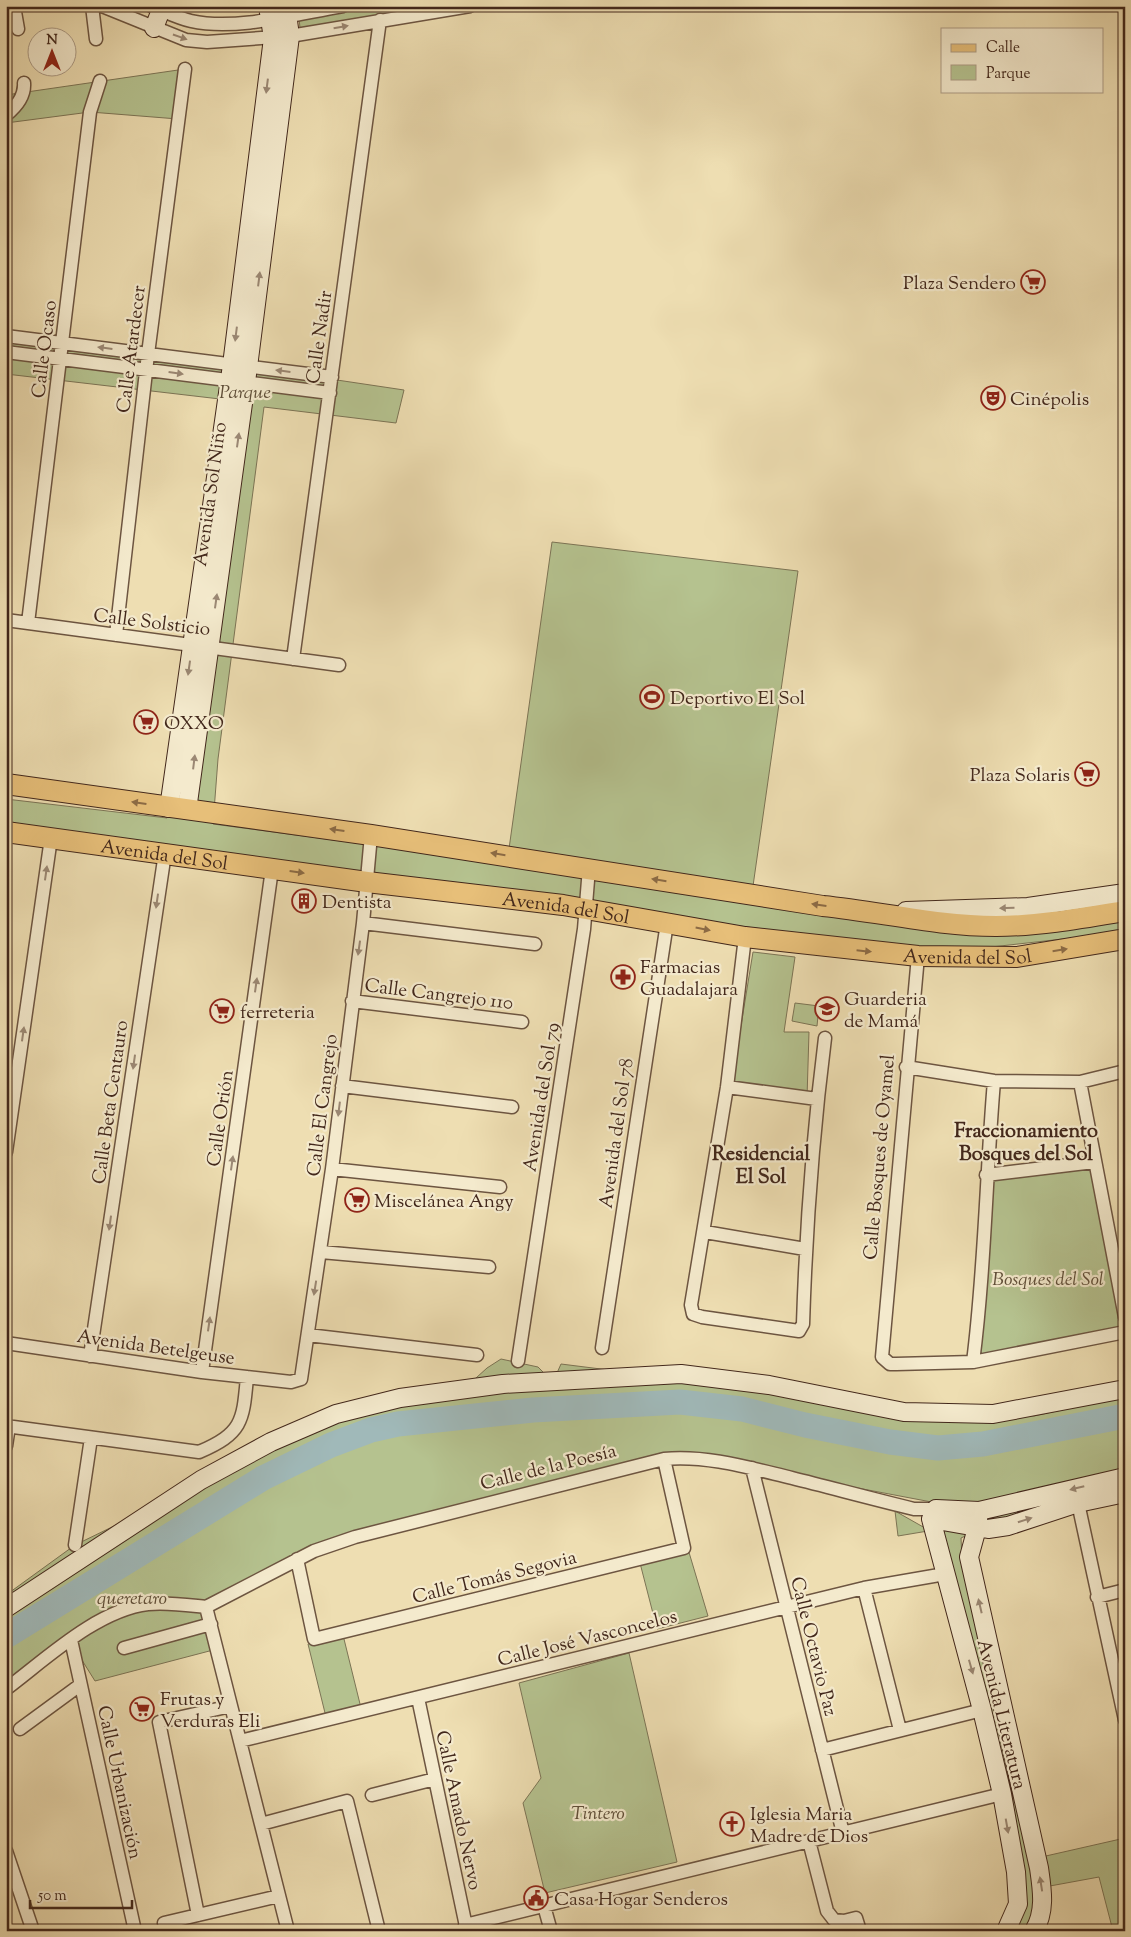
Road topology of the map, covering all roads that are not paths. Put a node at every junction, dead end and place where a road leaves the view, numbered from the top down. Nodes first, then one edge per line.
1 (14, 6) edge
2 (92, 6) edge
3 (102, 6) edge
4 (343, 6) edge
5 (470, 6) edge
6 (156, 8) edge
7 (287, 11) edge
8 (269, 13) edge
9 (380, 20) junction
10 (154, 28) junction
11 (18, 29) dead end
12 (281, 37) junction
13 (96, 39) dead end
14 (185, 69) dead end
15 (100, 81) dead end
16 (24, 83) dead end
17 (6, 115) edge
18 (6, 336) edge
19 (63, 343) junction
20 (6, 352) edge
21 (148, 354) junction
22 (61, 358) junction
23 (146, 368) junction
24 (239, 373) junction
25 (332, 377) junction
26 (330, 393) junction
27 (6, 620) edge
28 (28, 623) junction
29 (116, 635) junction
30 (201, 646) junction
31 (293, 659) junction
32 (339, 665) dead end
33 (179, 736) junction
34 (197, 738) junction
35 (6, 784) edge
36 (178, 809) junction
37 (6, 832) edge
38 (371, 835) junction
39 (51, 838) junction
40 (165, 853) junction
41 (272, 868) junction
42 (589, 868) junction
43 (367, 882) junction
44 (1125, 893) edge
45 (586, 909) junction
46 (868, 910) junction
47 (1125, 910) edge
48 (363, 923) junction
49 (666, 923) junction
50 (745, 937) junction
51 (1125, 939) edge
52 (535, 944) dead end
53 (918, 956) junction
54 (352, 1001) junction
55 (522, 1022) dead end
56 (825, 1038) dead end
57 (906, 1067) junction
58 (1125, 1071) edge
59 (994, 1081) junction
60 (1080, 1082) junction
61 (342, 1086) junction
62 (727, 1087) junction
63 (817, 1099) junction
64 (512, 1107) dead end
65 (6, 1152) edge
66 (1094, 1162) junction
67 (332, 1168) junction
68 (986, 1175) junction
69 (500, 1187) dead end
70 (705, 1232) junction
71 (805, 1249) junction
72 (321, 1252) junction
73 (489, 1266) dead end
74 (1125, 1317) edge
75 (1125, 1332) edge
76 (308, 1335) junction
77 (6, 1343) edge
78 (602, 1348) dead end
79 (476, 1355) dead end
80 (90, 1356) junction
81 (518, 1361) dead end
82 (973, 1362) junction
83 (202, 1372) junction
84 (246, 1377) junction
85 (301, 1379) joint
86 (1125, 1389) edge
87 (8, 1426) edge
88 (91, 1438) junction
89 (6, 1446) edge
90 (664, 1458) junction
91 (752, 1468) junction
92 (1125, 1477) edge
93 (1125, 1493) edge
94 (1078, 1503) junction
95 (934, 1514) junction
96 (978, 1520) junction
97 (75, 1545) dead end
98 (297, 1559) junction
99 (945, 1574) junction
100 (864, 1588) junction
101 (1125, 1590) edge
102 (1097, 1597) junction
103 (206, 1607) junction
104 (786, 1607) junction
105 (6, 1608) edge
106 (211, 1624) junction
107 (71, 1640) junction
108 (124, 1648) dead end
109 (1120, 1673) edge
110 (80, 1685) junction
111 (6, 1689) edge
112 (418, 1698) junction
113 (231, 1706) junction
114 (982, 1710) junction
115 (1125, 1720) edge
116 (20, 1729) dead end
117 (900, 1730) junction
118 (240, 1742) junction
119 (822, 1750) junction
120 (435, 1778) junction
121 (1002, 1794) junction
122 (372, 1795) dead end
123 (261, 1824) junction
124 (843, 1833) junction
125 (809, 1841) junction
126 (6, 1851) edge
127 (9, 1872) edge
128 (279, 1896) junction
129 (544, 1906) junction
130 (198, 1915) junction
131 (164, 1923) dead end
132 (466, 1928) edge
133 (33, 1931) edge
134 (135, 1931) edge
135 (288, 1931) edge
136 (379, 1931) edge
137 (551, 1931) edge
138 (860, 1931) edge
139 (1006, 1931) edge
140 (1034, 1931) edge

1 - 11 street
2 - 13 street
3 - 10 street
4 - 7 street
5 - 9 street
6 - 8 street
6 - 10 street
7 - 8 street
7 - 12 street
8 - 12 street
12 -> 9 street
9 - 25 street, Calle Nadir
10 -> 12 street
12 - 24 street, Avenida Sol Niño
14 - 21 street, Calle Atardecer
15 - 19 street, Calle Ocaso
16 - 17 street
18 - 19 street
21 -> 19 street
19 - 22 street, Calle Ocaso
20 - 22 street
21 - 23 street, Calle Atardecer
21 - 24 street
22 - 23 street
22 - 28 street, Calle Ocaso
23 -> 24 street
23 - 29 street, Calle Atardecer
25 -> 24 street
24 - 26 street
24 - 30 street, Avenida Sol Niño
25 - 26 street, Calle Nadir
26 - 31 street, Calle Nadir
27 - 28 street, Calle Solsticio
28 - 29 street, Calle Solsticio
29 - 30 street, Calle Solsticio
30 - 31 street, Calle Solsticio
30 -> 33 street, Avenida Sol Niño
30 - 34 street, Avenida Sol Niño
31 - 32 street, Calle Solsticio
33 - 34 street
33 - 36 street, Avenida Sol Niño
36 -> 34 street, Avenida Sol Niño
36 -> 35 main road, Avenida del Sol
38 -> 36 main road, Avenida del Sol
37 - 39 main road, Avenida del Sol
42 -> 38 main road, Avenida del Sol
38 - 43 street, Calle El Cangrejo
39 - 40 main road, Avenida del Sol
65 -> 39 street
40 - 41 main road, Avenida del Sol
40 -> 80 street, Calle Beta Centauro
41 -> 43 main road, Avenida del Sol
83 -> 41 street, Calle Orión
42 - 45 street, Avenida del Sol 79
46 -> 42 main road, Avenida del Sol
43 - 45 main road, Avenida del Sol
43 - 48 street, Calle El Cangrejo
44 -> 46 street, Avenida del Sol
45 - 49 main road, Avenida del Sol
45 - 81 street, Avenida del Sol 79
46 - 47 main road, Avenida del Sol
48 - 52 street
48 -> 54 street, Calle El Cangrejo
49 -> 50 main road, Avenida del Sol
49 - 78 street, Avenida del Sol 78
50 -> 53 main road, Avenida del Sol
50 - 62 street
53 -> 51 main road, Avenida del Sol
53 - 57 street, Calle Bosques de Oyamel
54 - 55 street, Calle Cangrejo 110
54 - 61 street, Calle El Cangrejo
56 - 63 street
57 - 59 street
57 - 82 street, Calle Bosques de Oyamel
58 - 60 street
59 - 60 street
59 - 68 street
60 - 66 street
61 - 64 street
61 -> 67 street, Calle El Cangrejo
62 - 63 street
62 - 70 street
63 - 71 street
66 - 68 street
66 - 74 street
67 - 69 street
67 - 72 street, Calle El Cangrejo
68 - 82 street
70 - 71 street
70 - 71 street
72 - 73 street
72 -> 76 street, Calle El Cangrejo
75 - 82 street
76 - 79 street
76 - 85 street, Calle El Cangrejo
77 - 80 street, Avenida Betelgeuse
80 - 83 street, Avenida Betelgeuse
83 - 84 street, Avenida Betelgeuse
84 - 85 street, Avenida Betelgeuse
84 - 88 street
86 - 105 street
87 - 88 street
87 - 89 street
88 - 97 street
90 - 91 street, Calle de la Poesía
90 - 98 street, Calle de la Poesía
90 - 98 street, Calle Tomás Segovia
91 - 95 street, Calle de la Poesía
91 - 104 street, Calle Octavio Paz
92 -> 96 street, Calle de la Poesía
93 - 94 street, Calle de la Poesía
96 -> 94 street, Calle de la Poesía
94 - 102 street
95 - 96 street, Calle de la Poesía
95 - 99 street, Avenida Literatura
140 -> 96 street, Avenida Literatura
98 - 103 street, Calle de la Poesía
99 - 100 street, Calle José Vasconcelos
99 -> 114 street, Avenida Literatura
100 - 104 street, Calle José Vasconcelos
100 - 117 street
101 - 102 street
102 - 109 street
103 - 106 street
103 - 107 street
104 - 112 street, Calle José Vasconcelos
104 - 119 street, Calle Octavio Paz
106 - 108 street
106 - 113 street
107 - 110 street, Calle Urbanización
107 - 111 street
109 - 115 street
110 - 116 street
110 - 134 street, Calle Urbanización
112 - 118 street, Calle José Vasconcelos
112 - 120 street, Calle Amado Nervo
113 - 118 street
113 - 130 street
114 - 117 street
114 - 121 street, Avenida Literatura
117 - 119 street
118 - 123 street
119 - 124 street, Calle Octavio Paz
120 - 122 street
120 - 132 street, Calle Amado Nervo
121 - 124 street
121 -> 139 street, Avenida Literatura
123 - 128 street
123 - 136 street
124 - 125 street
125 - 129 street
125 - 138 street
126 - 127 street
127 - 133 street
128 - 130 street
128 - 135 street
129 - 132 street
129 - 137 street
130 - 131 street

